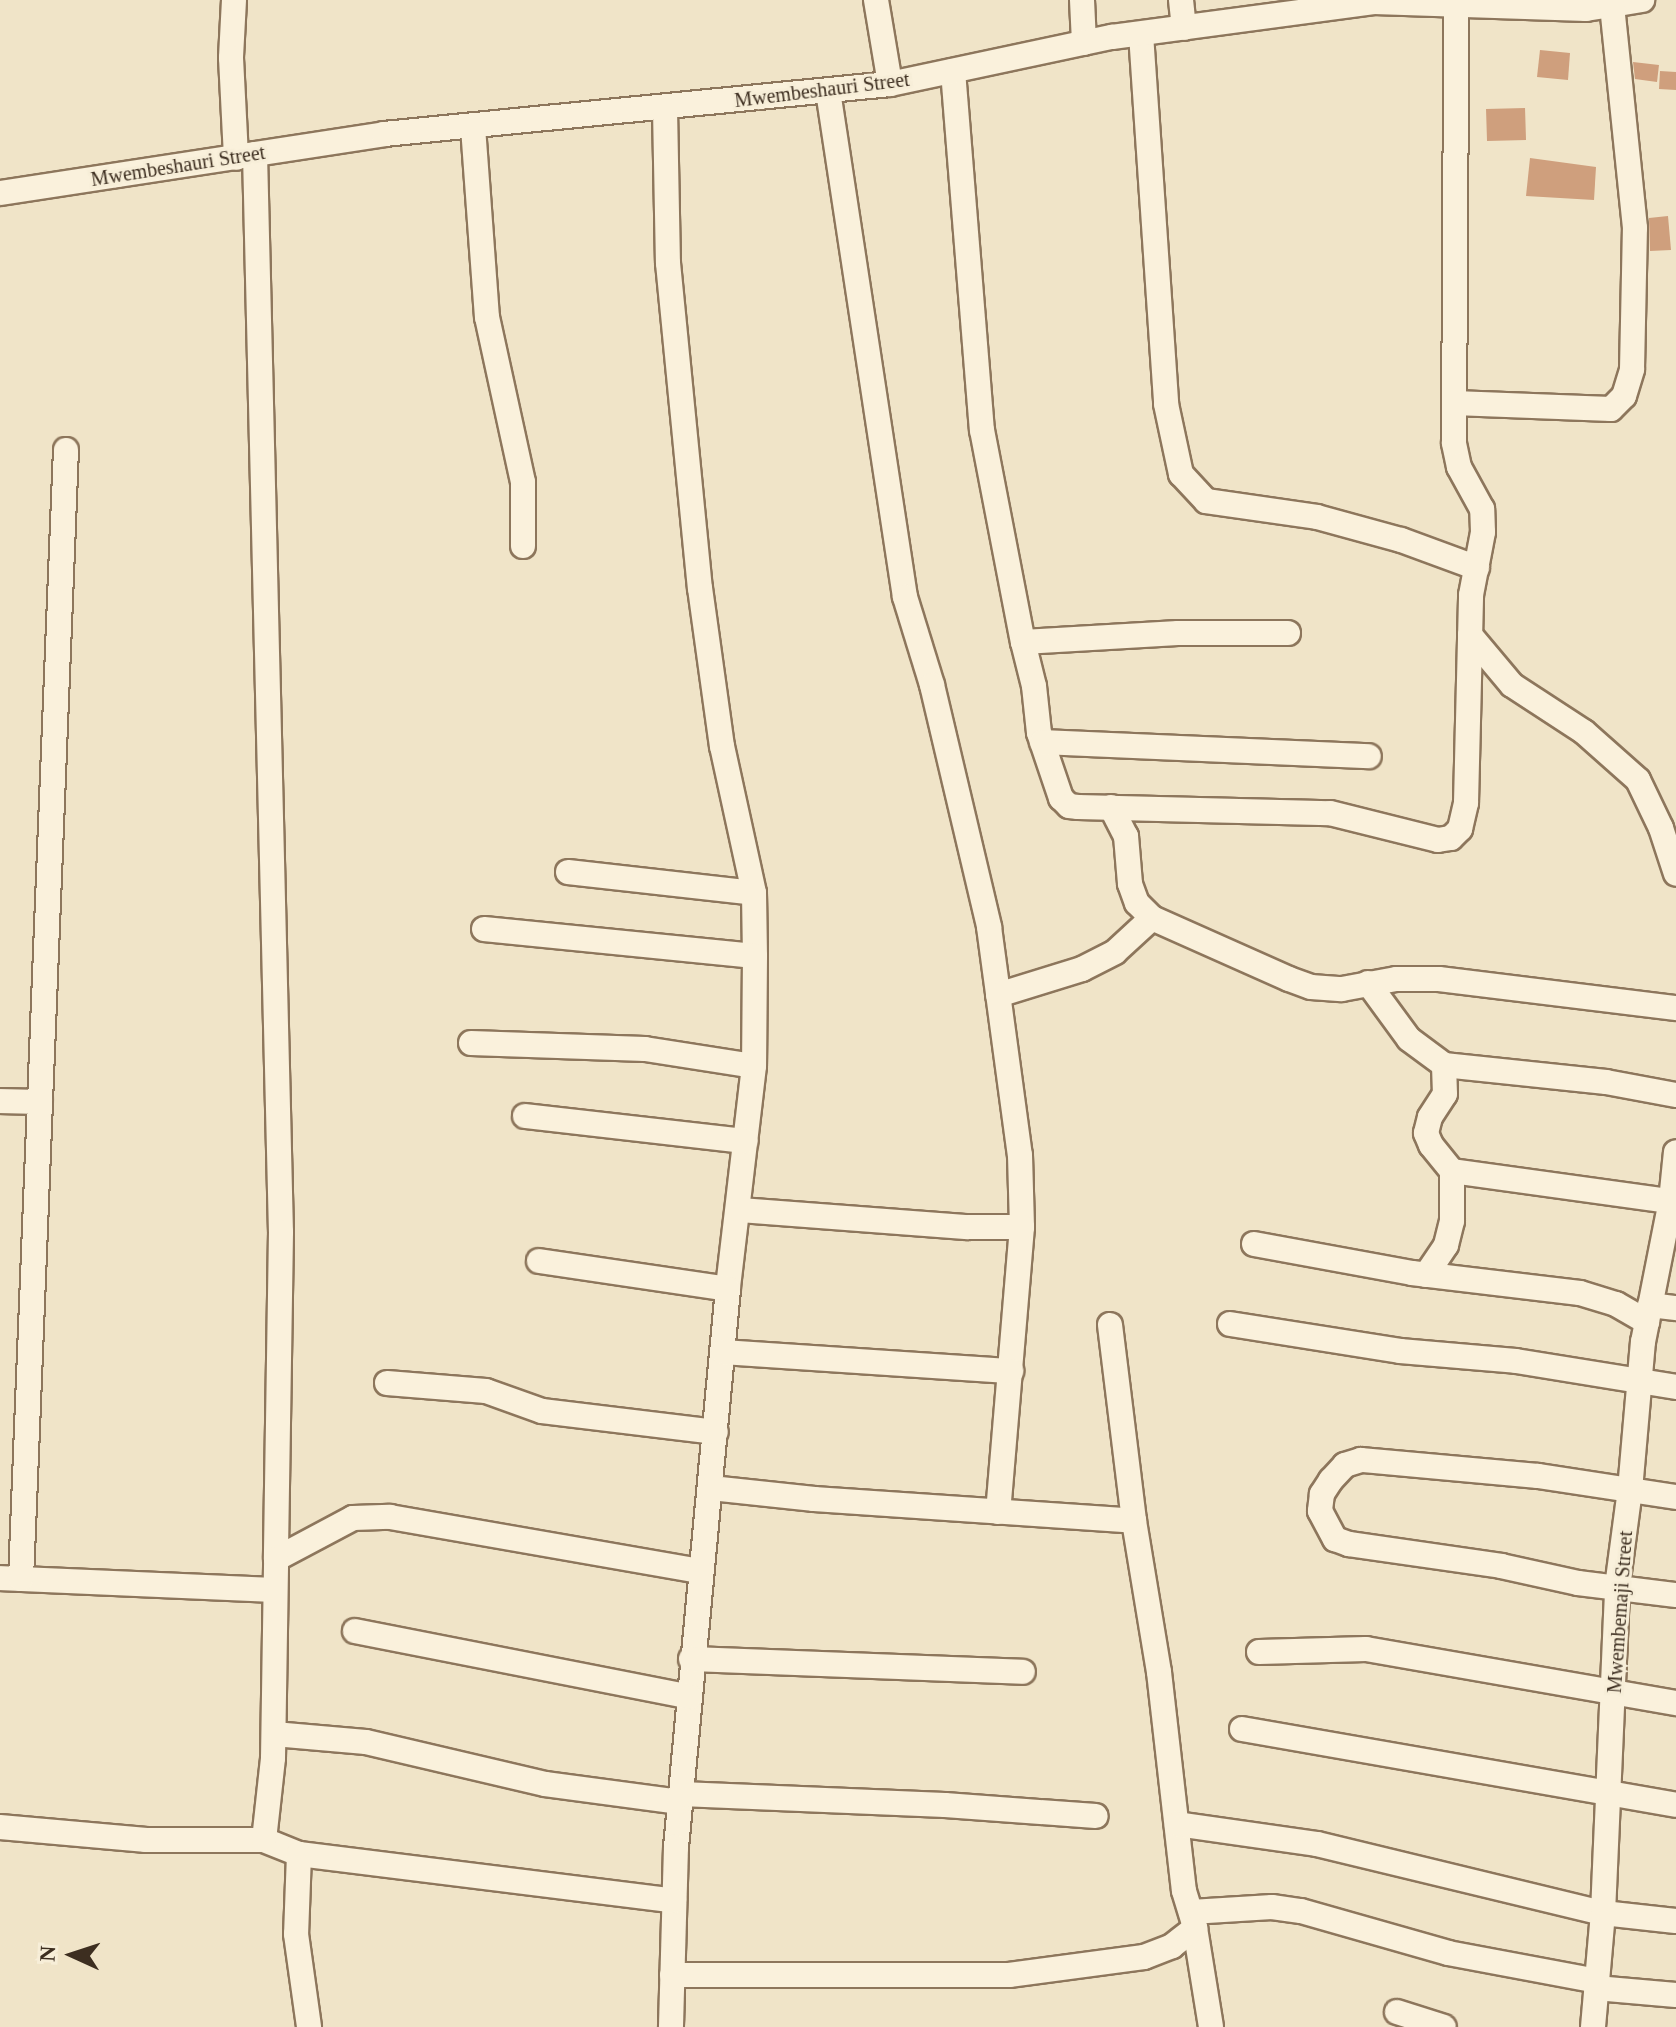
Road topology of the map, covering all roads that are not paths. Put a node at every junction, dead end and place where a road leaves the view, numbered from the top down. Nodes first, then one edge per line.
1 (234, 0) edge
2 (876, 0) edge
3 (1082, 0) edge
4 (1181, 0) edge
5 (1627, 1) edge
6 (1456, 7) junction
7 (1184, 28) junction
8 (1141, 34) junction
9 (1084, 43) junction
10 (953, 71) junction
11 (890, 84) junction
12 (828, 91) junction
13 (665, 109) junction
14 (473, 127) junction
15 (246, 156) junction
16 (0, 193) edge
17 (1454, 403) junction
18 (66, 450) dead end
19 (523, 546) dead end
20 (1477, 568) junction
21 (1288, 633) dead end
22 (1470, 635) junction
23 (1023, 642) junction
24 (1042, 742) junction
25 (1369, 756) dead end
26 (1111, 807) junction
27 (568, 872) dead end
28 (1676, 874) edge
29 (754, 893) junction
30 (1152, 918) junction
31 (484, 929) dead end
32 (755, 956) junction
33 (1368, 983) junction
34 (998, 995) junction
35 (1676, 1008) edge
36 (471, 1043) dead end
37 (1444, 1065) junction
38 (754, 1066) junction
39 (1676, 1095) edge
40 (0, 1101) edge
41 (40, 1102) junction
42 (525, 1116) dead end
43 (746, 1141) junction
44 (1676, 1152) edge
45 (1452, 1171) junction
46 (1674, 1202) edge
47 (740, 1210) junction
48 (1022, 1227) junction
49 (1254, 1244) dead end
50 (539, 1261) dead end
51 (1426, 1275) junction
52 (728, 1289) junction
53 (1676, 1308) edge
54 (1649, 1314) junction
55 (1230, 1324) dead end
56 (1110, 1325) dead end
57 (723, 1352) junction
58 (1011, 1371) junction
59 (1640, 1381) junction
60 (387, 1383) dead end
61 (1676, 1387) edge
62 (716, 1432) junction
63 (711, 1488) junction
64 (1630, 1490) junction
65 (1676, 1497) edge
66 (998, 1512) junction
67 (1134, 1521) junction
68 (276, 1559) junction
69 (700, 1571) junction
70 (10, 1578) edge
71 (1617, 1587) junction
72 (274, 1590) junction
73 (1676, 1595) edge
74 (355, 1631) dead end
75 (1259, 1652) dead end
76 (691, 1659) junction
77 (1023, 1672) dead end
78 (1614, 1692) junction
79 (690, 1697) junction
80 (1676, 1703) edge
81 (1242, 1729) dead end
82 (274, 1734) junction
83 (1609, 1794) junction
84 (680, 1798) junction
85 (1676, 1805) edge
86 (1096, 1816) dead end
87 (1177, 1824) junction
88 (0, 1827) edge
89 (264, 1840) junction
90 (299, 1854) junction
91 (674, 1901) junction
92 (1603, 1913) junction
93 (1193, 1920) junction
94 (1676, 1921) edge
95 (672, 1975) junction
96 (1597, 1984) junction
97 (1676, 1995) edge
98 (1397, 2012) dead end
99 (309, 2027) edge
100 (671, 2027) edge
101 (1211, 2027) edge
102 (1444, 2027) edge
103 (1593, 2027) edge

1 - 15 street
2 - 11 street
3 - 9 street
4 - 7 street
5 - 6 street, Mwembeshauri Street
5 - 17 street
6 - 7 street, Mwembeshauri Street
6 - 17 street
7 - 8 street, Mwembeshauri Street
8 - 9 street, Mwembeshauri Street
8 - 20 street
9 - 10 street, Mwembeshauri Street
10 - 11 street, Mwembeshauri Street
10 - 23 street
11 - 12 street, Mwembeshauri Street
12 - 13 street, Mwembeshauri Street
12 - 34 street
13 - 14 street, Mwembeshauri Street
13 - 29 street
14 - 15 street, Mwembeshauri Street
14 - 19 street
15 - 16 street, Mwembeshauri Street
15 - 68 street
17 - 20 street
18 - 41 street
20 - 22 street
21 - 23 street
22 - 26 street
22 - 28 street
23 - 24 street
24 - 25 street
24 - 26 street
26 - 30 street
27 - 29 street
29 - 32 street
30 - 33 street
30 - 34 street
31 - 32 street
32 - 38 street
33 - 35 street
33 - 37 street
34 - 48 street
36 - 38 street
37 - 39 street
37 - 45 street
38 - 43 street
40 - 41 street
41 - 70 street
42 - 43 street
43 - 47 street
44 - 46 street, Mwembemaji Street
45 - 46 street
45 - 51 street
46 - 54 street, Mwembemaji Street
47 - 48 street
47 - 52 street
48 - 58 street
49 - 51 street
50 - 52 street
51 - 54 street
52 - 57 street
53 - 54 street
54 - 59 street, Mwembemaji Street
55 - 59 street
56 - 67 street
57 - 58 street
57 - 62 street
58 - 66 street
59 - 61 street
59 - 64 street, Mwembemaji Street
60 - 62 street
62 - 63 street
63 - 66 street
63 - 69 street
64 - 65 street
64 - 71 street, Mwembemaji Street
64 - 71 street
66 - 67 street
67 - 87 street
68 - 69 street
68 - 72 street
69 - 76 street
70 - 72 street
71 - 73 street
71 - 78 street, Mwembemaji Street
72 - 82 street
74 - 79 street
75 - 78 street
76 - 77 street
76 - 79 street
78 - 80 street
78 - 83 street, Mwembemaji Street
79 - 84 street
81 - 83 street
82 - 84 street
82 - 89 street
83 - 85 street
83 - 92 street, Mwembemaji Street
84 - 86 street
84 - 91 street
87 - 92 street
87 - 93 street
88 - 89 street
89 - 90 street
90 - 91 street
90 - 99 street
91 - 95 street
92 - 94 street
92 - 96 street, Mwembemaji Street
93 - 95 street
93 - 96 street
93 - 101 street
95 - 100 street
96 - 97 street
96 - 103 street, Mwembemaji Street
98 - 102 street

